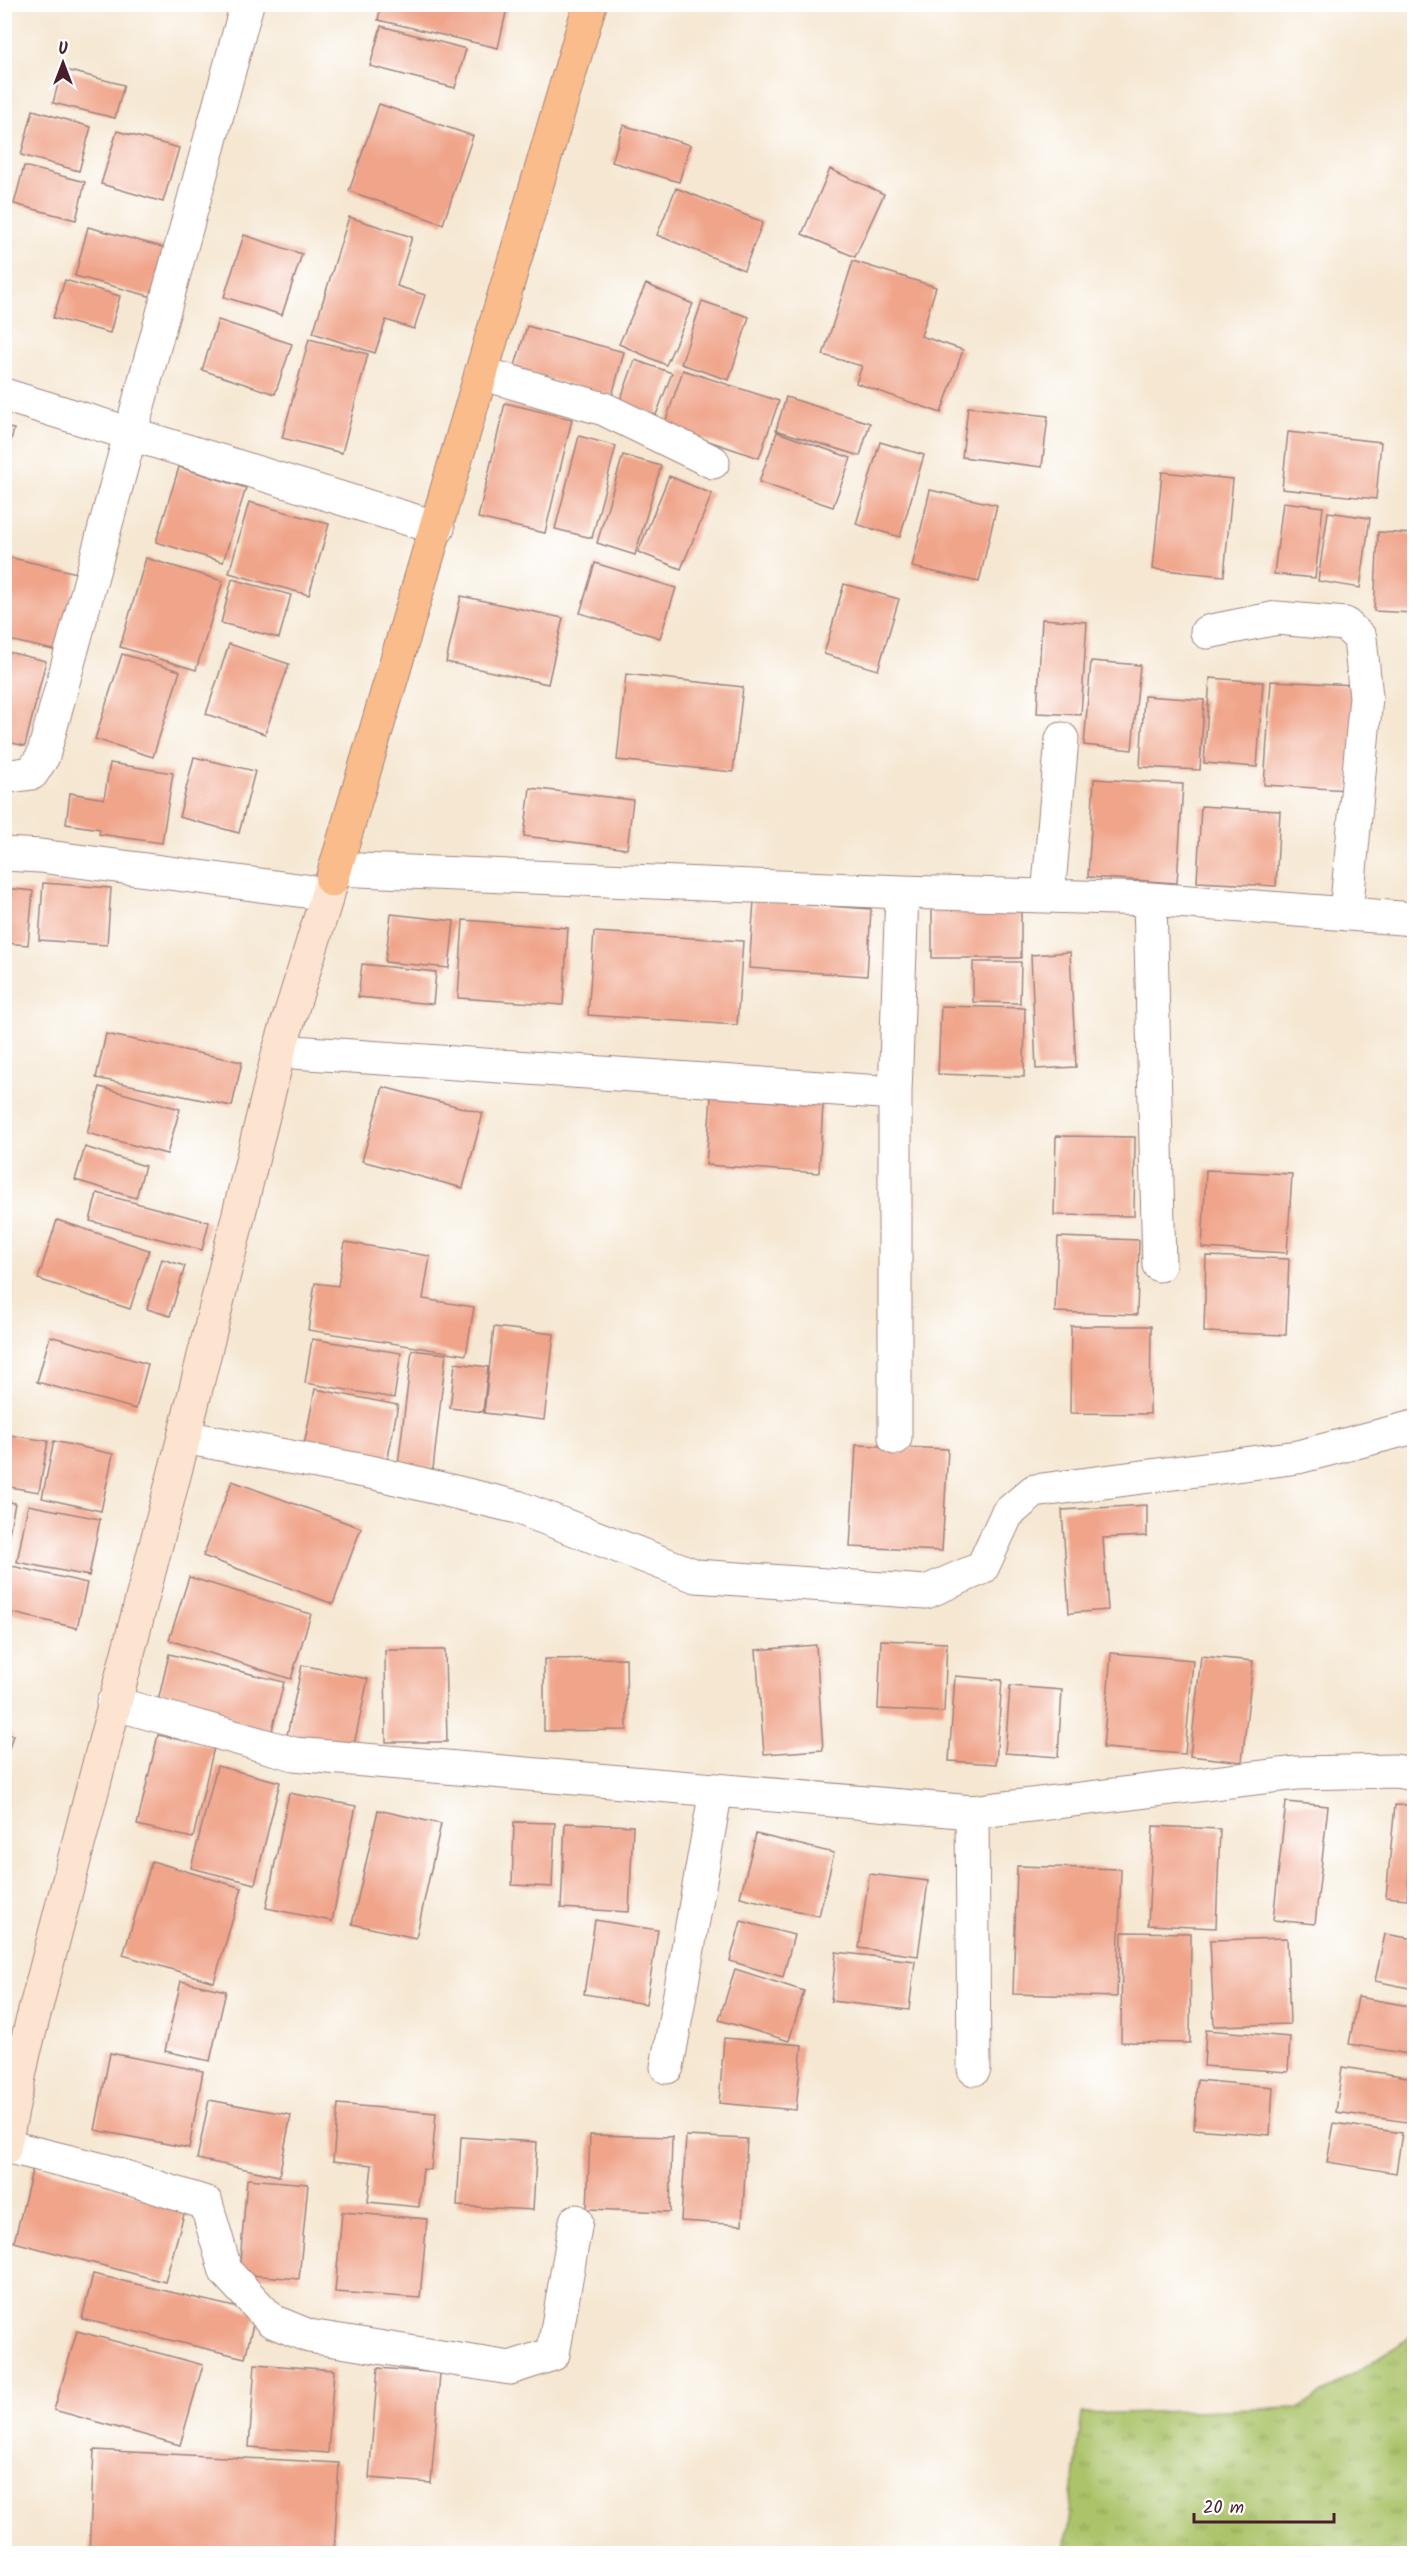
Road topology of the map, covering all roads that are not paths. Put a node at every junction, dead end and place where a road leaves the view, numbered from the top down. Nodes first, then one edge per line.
1 (247, 4) edge
2 (590, 4) edge
3 (481, 373) junction
4 (4, 395) edge
5 (129, 435) junction
6 (713, 462) dead end
7 (438, 528) junction
8 (1207, 632) dead end
9 (1062, 739) dead end
10 (4, 777) edge
11 (4, 854) edge
12 (332, 881) junction
13 (902, 892) junction
14 (1048, 896) junction
15 (1150, 899) junction
16 (1346, 914) junction
17 (1414, 919) edge
18 (279, 1051) junction
19 (895, 1093) junction
20 (1159, 1265) dead end
21 (1414, 1427) edge
22 (184, 1437) junction
23 (895, 1438) dead end
24 (113, 1703) junction
25 (1414, 1774) edge
26 (716, 1790) junction
27 (972, 1812) junction
28 (14, 2050) edge
29 (666, 2067) dead end
30 (974, 2069) dead end
31 (5, 2148) edge
32 (576, 2221) dead end

1 - 5 street
2 - 3 main road
3 - 6 street
3 - 7 main road
4 - 5 street
5 - 7 street
5 - 10 street
7 - 12 main road
8 - 16 street
9 - 14 street
11 - 12 street
12 - 13 street
12 - 18 main road
13 - 14 street
13 - 19 street
14 - 15 street
15 - 16 street
15 - 20 street
16 - 17 street
18 - 19 street
18 - 22 main road
19 - 23 street
21 - 22 street
22 - 24 main road
24 - 26 street
24 - 28 main road
25 - 27 street
26 - 27 street
26 - 29 street
27 - 30 street
28 - 31 main road
31 - 32 street

